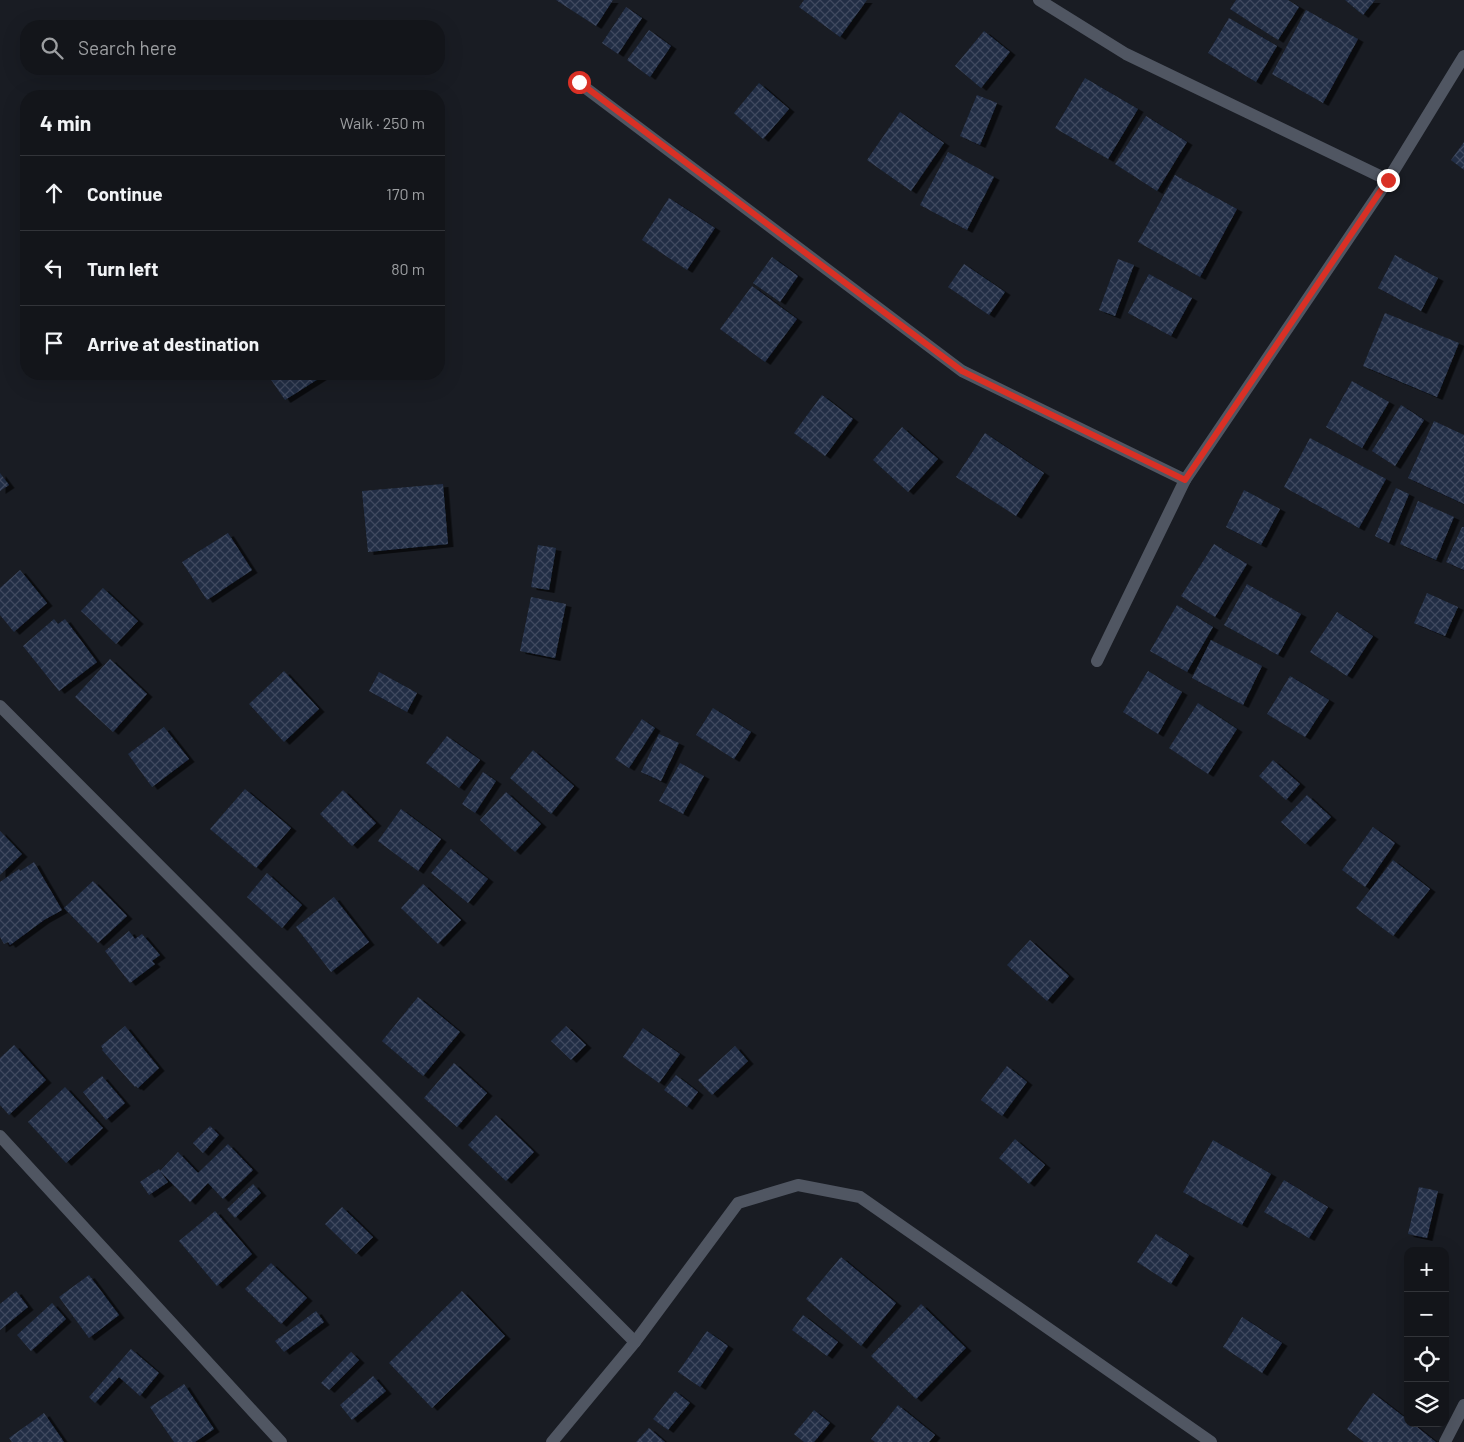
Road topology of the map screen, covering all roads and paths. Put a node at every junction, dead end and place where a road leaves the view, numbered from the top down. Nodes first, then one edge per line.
1 (1039, 0) edge
2 (1464, 56) edge
3 (579, 82) dead end
4 (1388, 180) junction
5 (1185, 480) junction
6 (1097, 662) dead end
7 (0, 706) edge
8 (0, 1136) edge
9 (635, 1342) junction
10 (1464, 1406) edge
11 (281, 1442) edge
12 (552, 1442) edge
13 (1211, 1442) edge
14 (1445, 1442) edge

1 - 4 street
2 - 4 street
3 - 5 street
4 - 5 street
5 - 6 street
7 - 9 street
8 - 11 street
9 - 12 street
9 - 13 street
10 - 14 street

